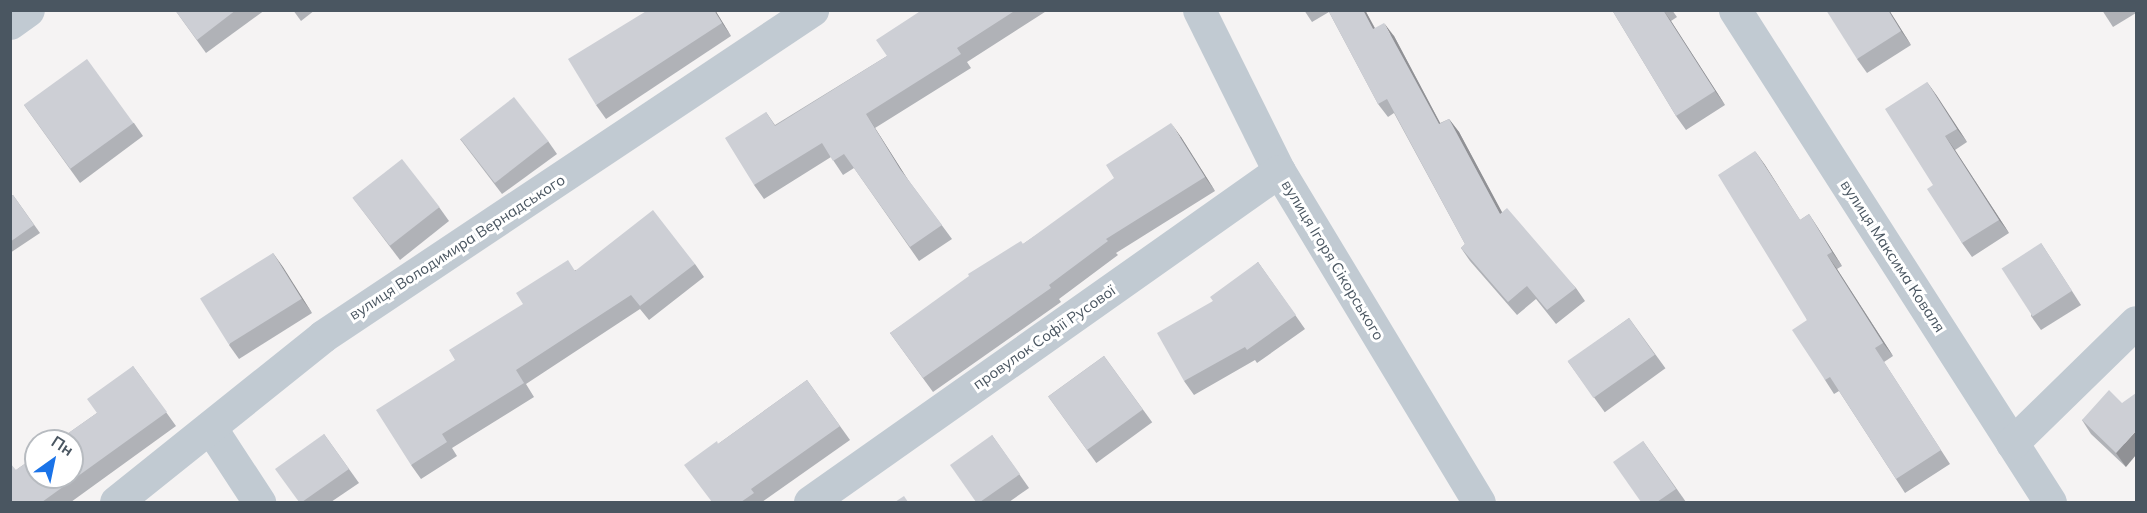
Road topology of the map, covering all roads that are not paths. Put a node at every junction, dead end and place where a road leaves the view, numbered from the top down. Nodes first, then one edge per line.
1 (28, 10) edge
2 (812, 10) edge
3 (1198, 10) edge
4 (1735, 10) edge
5 (10, 23) edge
6 (1279, 171) junction
7 (2136, 322) edge
8 (210, 428) junction
9 (2012, 443) junction
10 (116, 502) edge
11 (259, 502) edge
12 (810, 502) edge
13 (1479, 502) edge
14 (2050, 502) edge

1 - 5 street
2 - 8 street, вулиця Володимира Вернадського
3 - 6 street, вулиця Ігоря Сікорського
4 - 9 street, вулиця Максима Коваля
6 - 12 street, провулок Софії Русової
6 - 13 street, вулиця Ігоря Сікорського
7 - 9 street
8 - 10 street, вулиця Володимира Вернадського
8 - 11 street
9 - 14 street, вулиця Максима Коваля

